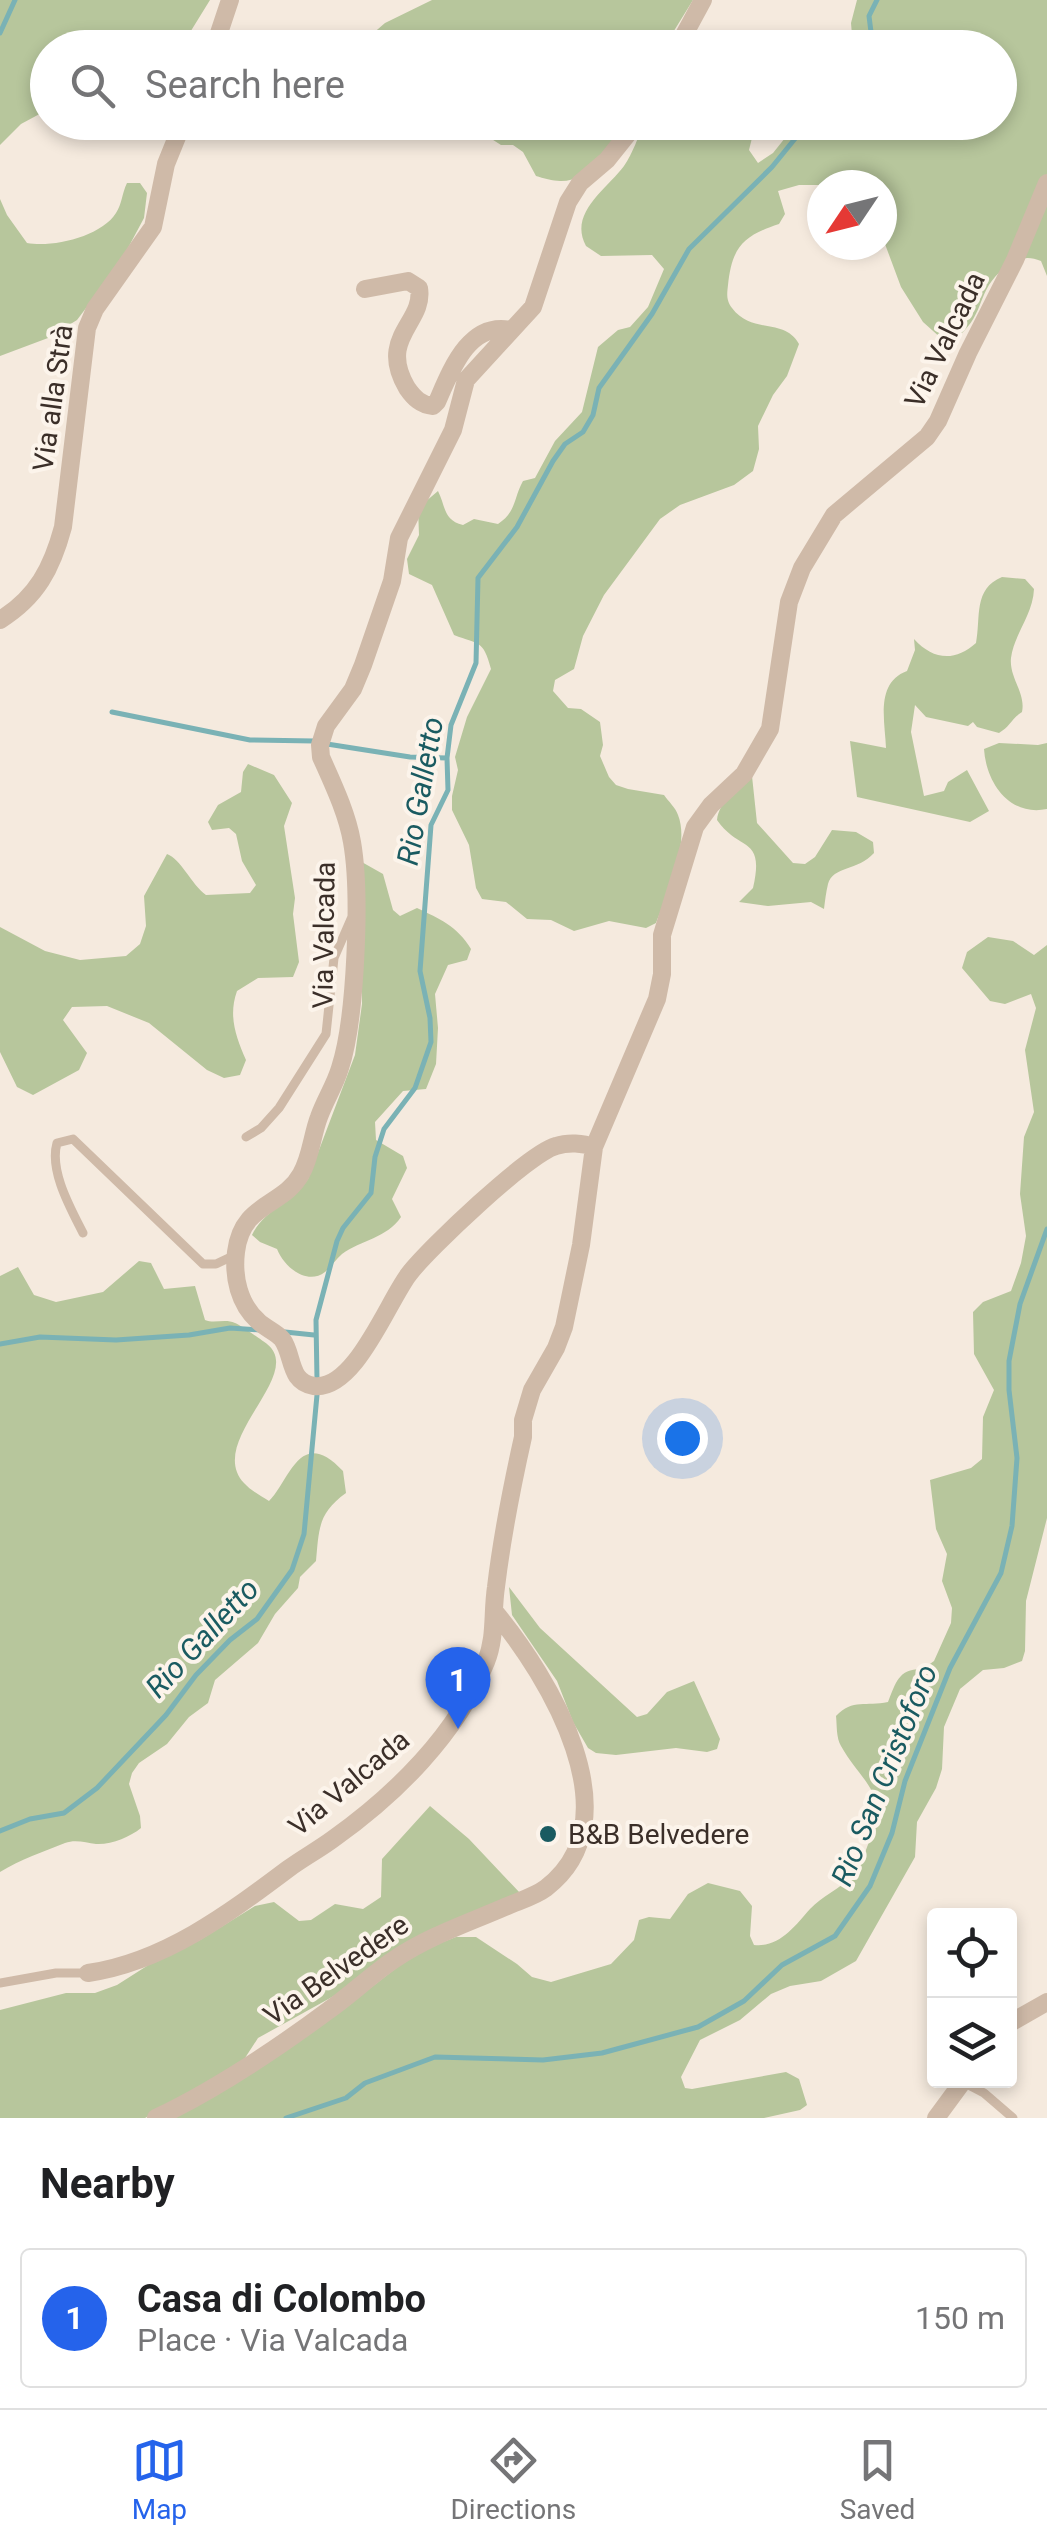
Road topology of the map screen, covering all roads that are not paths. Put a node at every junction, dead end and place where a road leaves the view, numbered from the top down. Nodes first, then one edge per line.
1 (230, 0) edge
2 (703, 0) edge
3 (220, 30) edge
4 (687, 30) edge
5 (176, 140) edge
6 (623, 140) edge
7 (1047, 184) edge
8 (364, 289) dead end
9 (511, 330) junction
10 (0, 620) edge
11 (355, 912) junction
12 (246, 1137) dead end
13 (594, 1147) junction
14 (83, 1233) dead end
15 (235, 1255) junction
16 (495, 1612) junction
17 (88, 1973) joint
18 (0, 1982) edge
19 (1047, 2002) edge
20 (1017, 2019) edge
21 (959, 2088) edge
22 (976, 2088) edge
23 (156, 2118) edge
24 (936, 2118) edge
25 (1013, 2118) edge

1 - 3 street
2 - 4 street
5 - 10 street, Via alla Strà
6 - 9 street, Via Valcada
7 - 13 street, Via Valcada
8 - 9 street
9 - 11 street, Via Valcada
11 - 12 lane
11 - 15 street, Via Valcada
13 - 15 street
13 - 16 street, Via Valcada
14 - 15 lane
16 - 17 street, Via Valcada
16 - 23 street, Via Belvedere
17 - 18 lane, Via Valcada
19 - 20 street
21 - 24 street
22 - 25 lane

